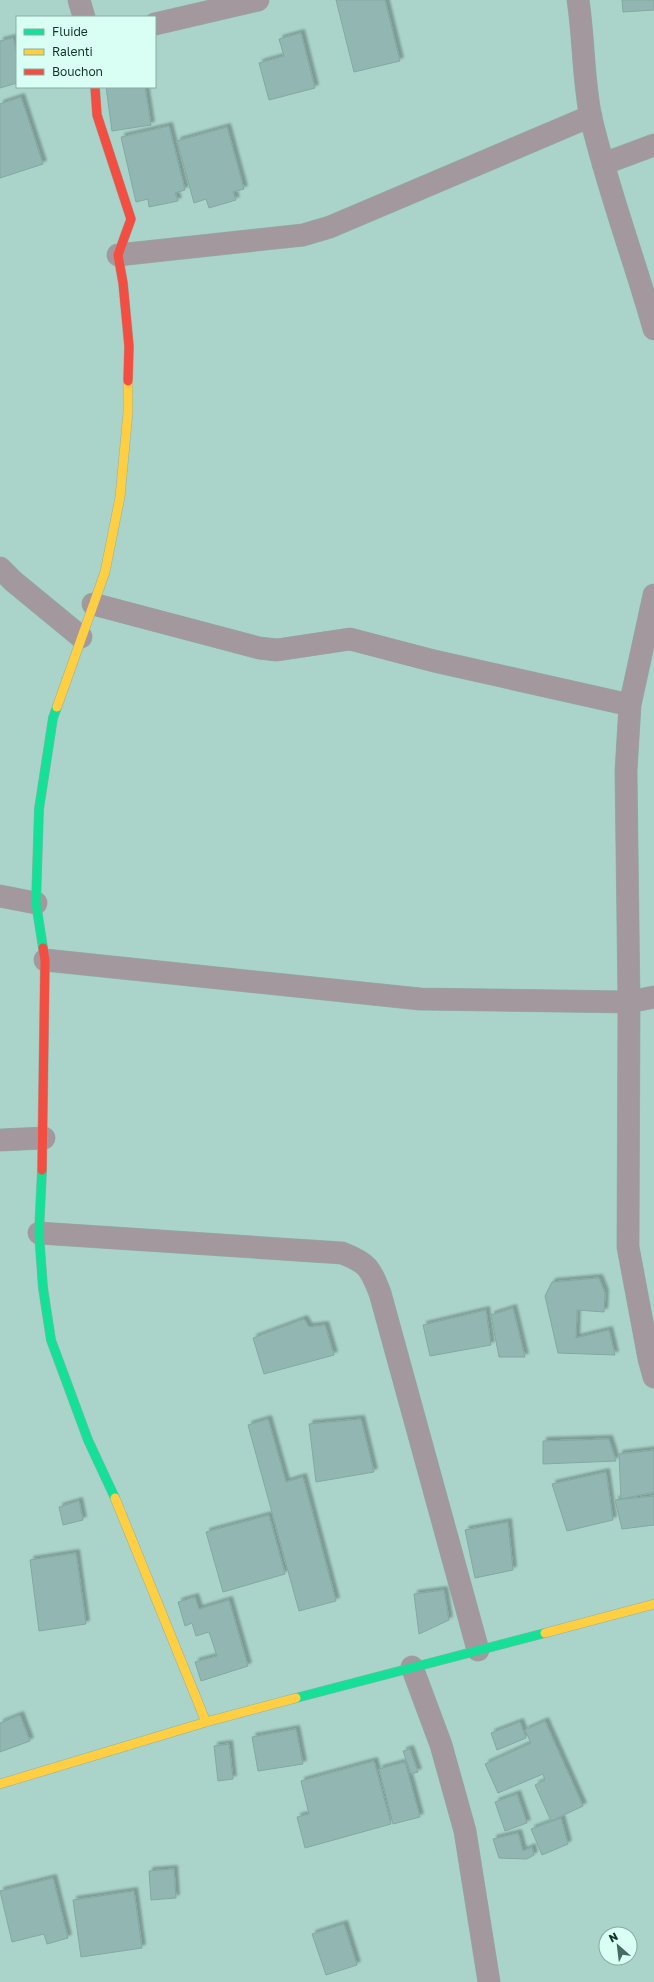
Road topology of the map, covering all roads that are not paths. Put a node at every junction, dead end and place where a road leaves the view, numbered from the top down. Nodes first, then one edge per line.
1 (79, 0) edge
2 (258, 0) edge
3 (578, 0) edge
4 (84, 16) edge
5 (156, 24) edge
6 (95, 88) edge
7 (591, 116) junction
8 (654, 145) edge
9 (602, 164) junction
10 (118, 255) junction
11 (654, 329) edge
12 (0, 568) edge
13 (654, 595) edge
14 (93, 604) junction
15 (81, 636) junction
16 (630, 705) junction
17 (0, 896) edge
18 (36, 903) junction
19 (45, 960) junction
20 (654, 997) edge
21 (629, 1002) junction
22 (44, 1138) junction
23 (0, 1140) edge
24 (39, 1233) junction
25 (654, 1377) edge
26 (654, 1604) edge
27 (478, 1650) junction
28 (412, 1667) junction
29 (206, 1722) junction
30 (0, 1784) edge
31 (489, 1982) edge

1 - 4 street
2 - 5 street
3 - 7 street
6 - 10 street
7 - 9 street
7 - 10 street
8 - 9 street
9 - 11 street
10 - 14 street
12 - 15 street
13 - 16 street
14 - 15 street
14 - 16 street
15 - 18 street
16 - 21 street
17 - 18 street
18 - 19 street
19 - 21 street
19 - 22 street
20 - 21 street
21 - 25 street
22 - 23 street
22 - 24 street
24 - 27 street
24 - 29 street
26 - 27 street
27 - 28 street
28 - 29 street
28 - 31 street
29 - 30 street

